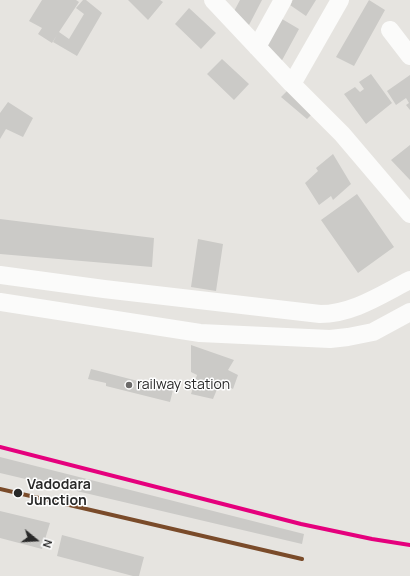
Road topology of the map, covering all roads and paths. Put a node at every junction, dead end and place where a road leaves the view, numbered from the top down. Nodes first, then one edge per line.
1 (213, 0) edge
2 (282, 0) edge
3 (340, 0) edge
4 (390, 30) dead end
5 (257, 47) junction
6 (410, 56) edge
7 (292, 84) junction
8 (410, 214) edge
9 (0, 274) edge
10 (410, 280) edge
11 (0, 302) edge
12 (410, 312) edge

1 - 5 street
2 - 5 street
3 - 7 street
4 - 6 street
5 - 7 street
7 - 8 street
9 - 10 street
11 - 12 street

